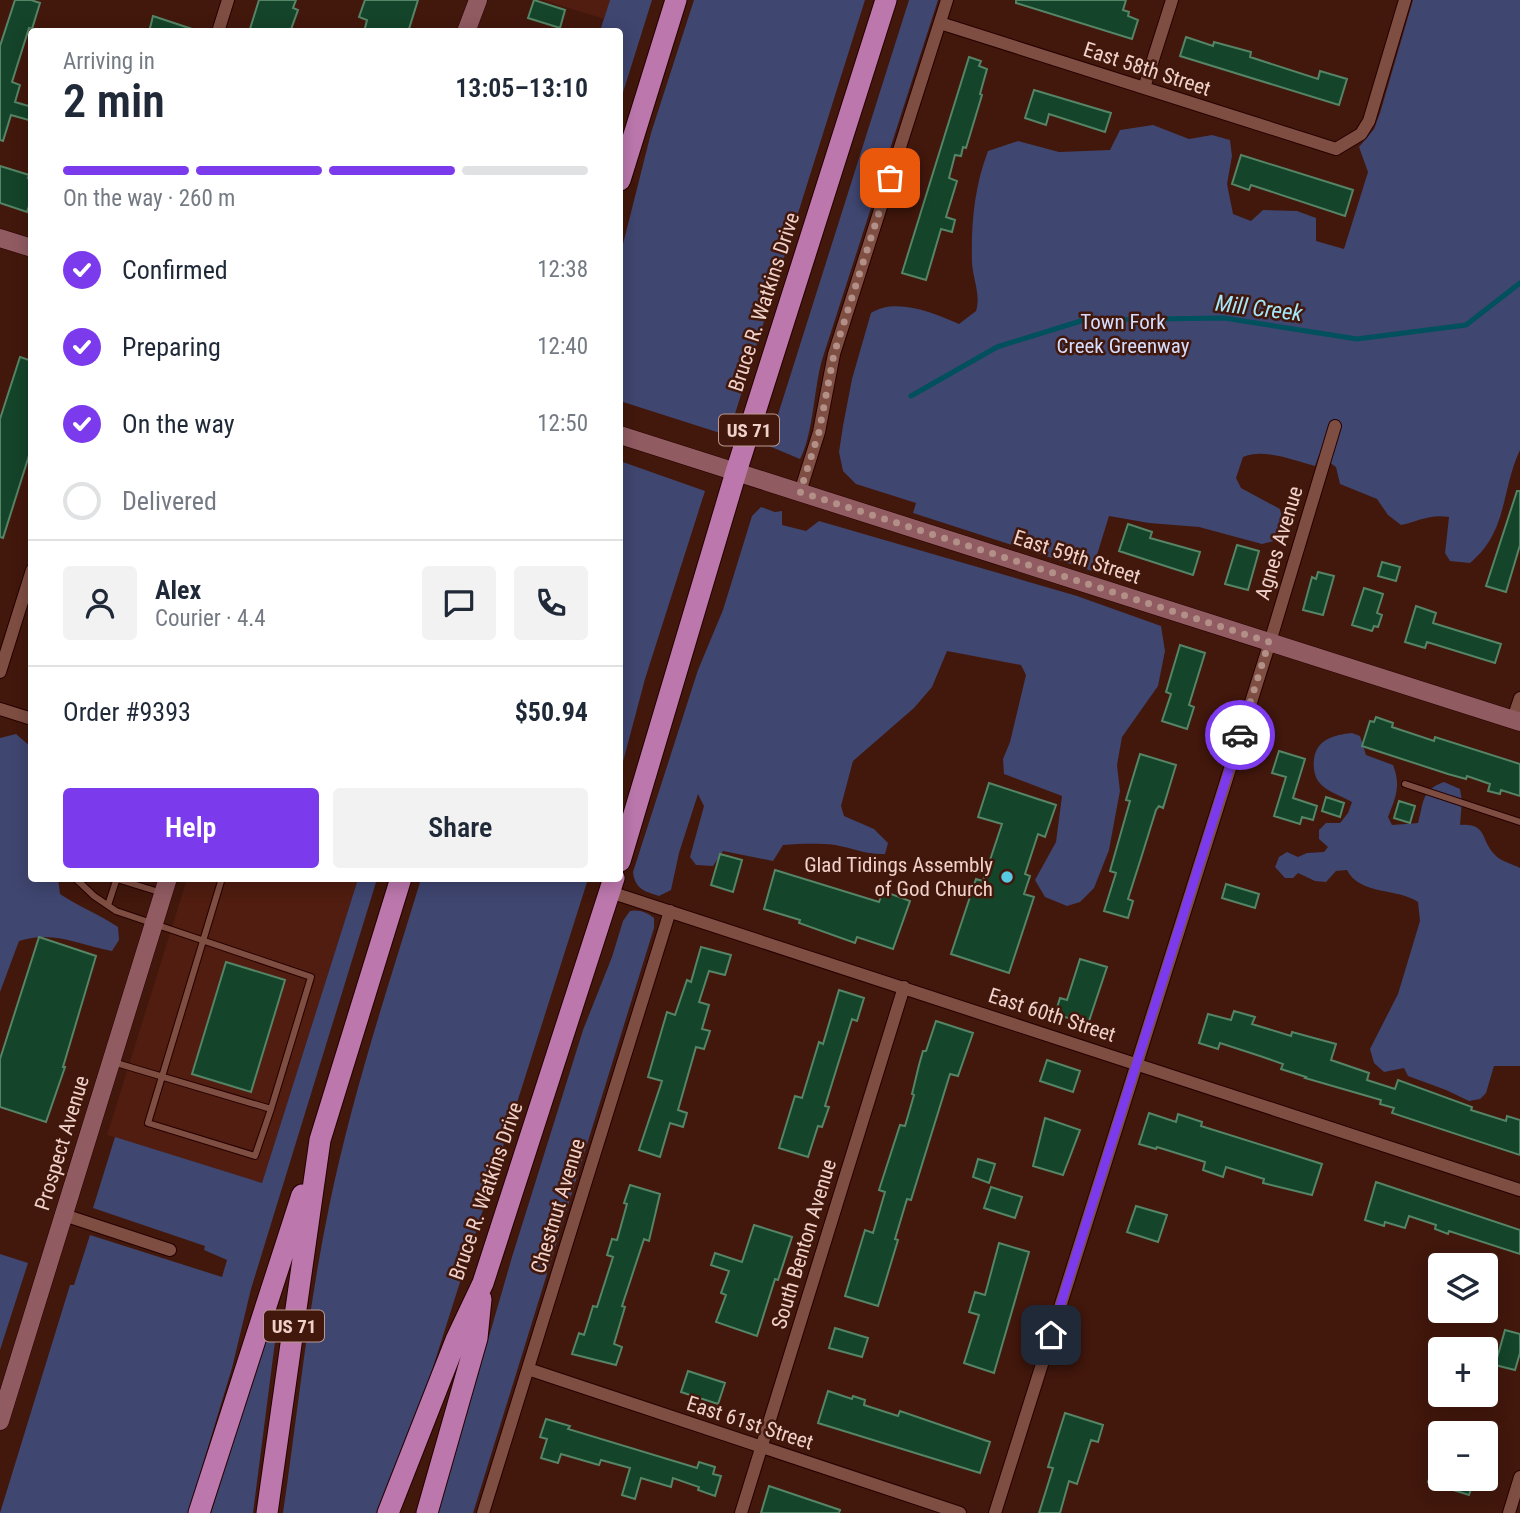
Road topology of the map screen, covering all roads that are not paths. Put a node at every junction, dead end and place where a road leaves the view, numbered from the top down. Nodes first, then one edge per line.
1 (228, 0) edge
2 (478, 0) edge
3 (676, 0) edge
4 (886, 0) edge
5 (947, 0) edge
6 (1172, 0) edge
7 (1405, 0) edge
8 (940, 23) junction
9 (219, 28) edge
10 (468, 28) edge
11 (1144, 88) junction
12 (623, 170) edge
13 (0, 238) edge
14 (28, 247) edge
15 (1335, 426) dead end
16 (623, 436) edge
17 (736, 472) junction
18 (800, 492) junction
19 (28, 583) edge
20 (1269, 642) junction
21 (0, 672) edge
22 (1520, 698) edge
23 (0, 709) edge
24 (28, 718) edge
25 (1516, 721) edge
26 (1405, 784) dead end
27 (1520, 822) edge
28 (623, 851) edge
29 (79, 882) edge
30 (116, 882) edge
31 (138, 882) edge
32 (221, 882) edge
33 (400, 882) edge
34 (612, 885) edge
35 (166, 886) edge
36 (108, 905) junction
37 (670, 911) junction
38 (154, 925) junction
39 (203, 941) junction
40 (904, 987) junction
41 (112, 1061) junction
42 (1136, 1063) junction
43 (162, 1076) junction
44 (271, 1109) junction
45 (320, 1140) junction
46 (1520, 1190) edge
47 (64, 1215) junction
48 (170, 1250) dead end
49 (483, 1283) junction
50 (528, 1369) junction
51 (0, 1421) edge
52 (762, 1447) junction
53 (1520, 1477) edge
54 (200, 1513) edge
55 (267, 1513) edge
56 (388, 1513) edge
57 (427, 1513) edge
58 (483, 1513) edge
59 (741, 1513) edge
60 (960, 1513) edge
61 (995, 1513) edge
62 (1509, 1513) edge

1 - 9 street
2 - 10 street
3 - 12 highway
4 - 17 highway, Bruce R. Watkins Drive / US 71
5 - 8 street
6 - 11 street
7 - 11 street, East 58th Street
8 - 11 street, East 58th Street
8 - 18 street
13 - 14 street
15 - 20 street, Agnes Avenue
16 - 17 street, East 59th Street
17 - 18 street, East 59th Street
17 - 28 highway, Bruce R. Watkins Drive / US 71
18 - 20 street, East 59th Street
19 - 21 street
20 - 25 street, East 59th Street
20 - 42 street, Agnes Avenue
22 - 25 street
23 - 24 street
26 - 27 lane
29 - 36 lane
30 - 36 lane
31 - 35 lane
32 - 39 lane
33 - 45 highway, US 71
34 - 37 street, East 60th Street
34 - 49 highway, Bruce R. Watkins Drive
35 - 38 street, Prospect Avenue
36 - 38 lane
37 - 40 street, East 60th Street
37 - 50 street, Chestnut Avenue
38 - 39 lane
38 - 41 street, Prospect Avenue
39 - 43 lane
39 - 44 lane
40 - 42 street, East 60th Street
40 - 52 street, South Benton Avenue
41 - 43 lane
41 - 47 street, Prospect Avenue
42 - 46 street, East 60th Street
42 - 61 street, Agnes Avenue
43 - 44 lane
43 - 44 lane
45 - 54 highway
45 - 55 highway, US 71
47 - 48 street
47 - 51 street, Prospect Avenue
49 - 56 highway, Bruce R. Watkins Drive
49 - 57 highway
50 - 52 street, East 61st Street
50 - 58 street, Chestnut Avenue
52 - 59 street, South Benton Avenue
52 - 60 street, East 61st Street
53 - 62 street

